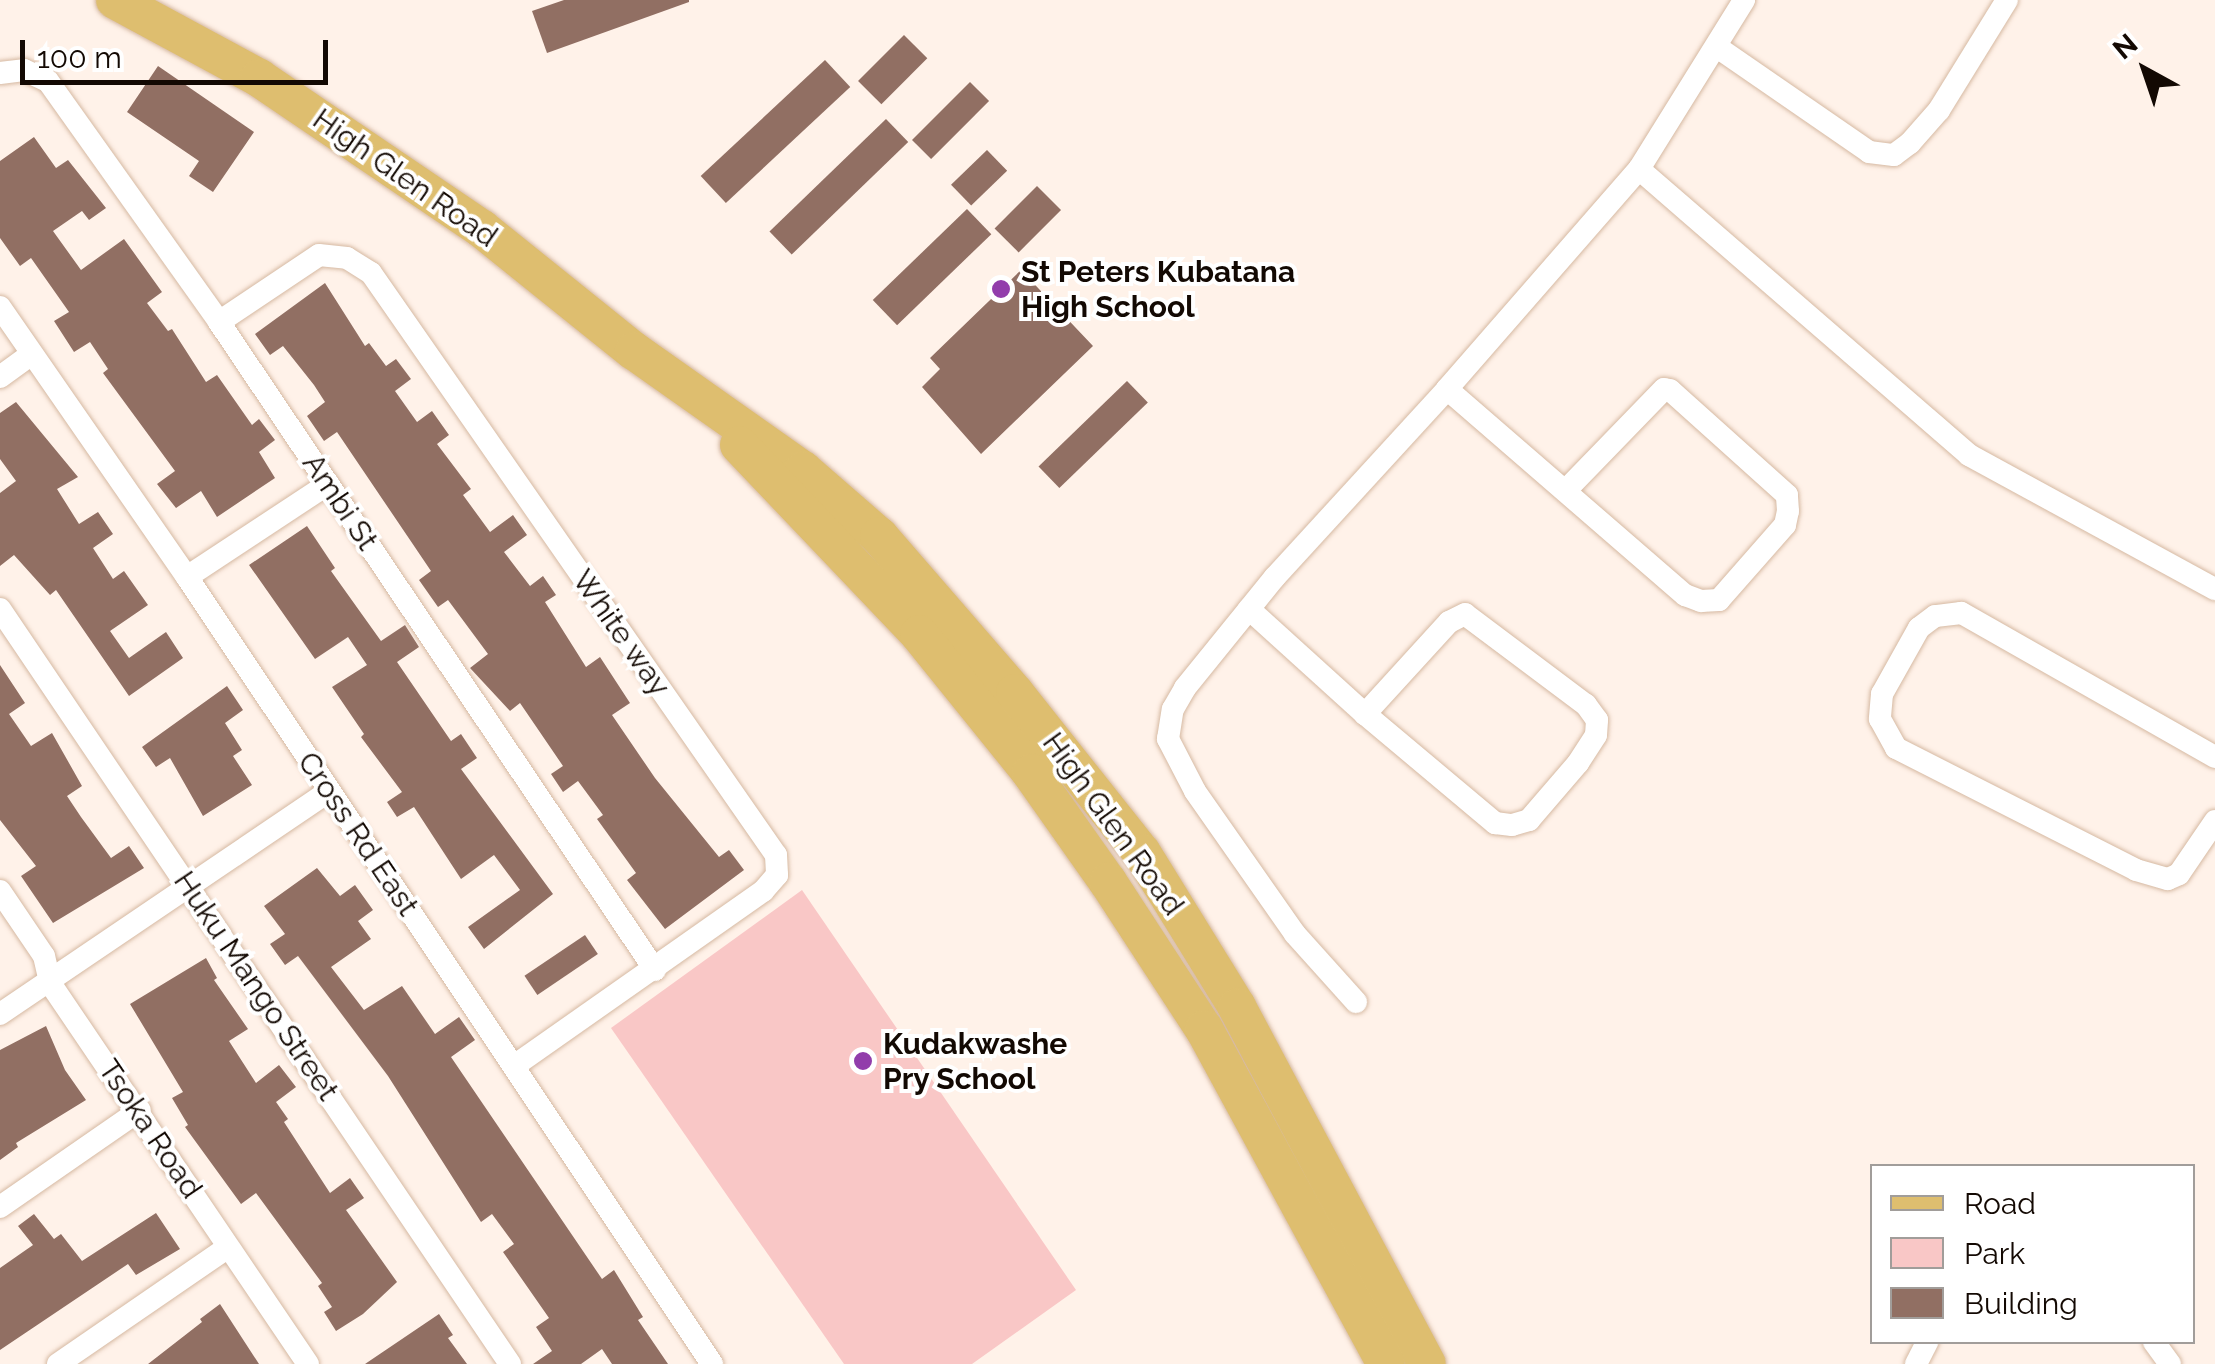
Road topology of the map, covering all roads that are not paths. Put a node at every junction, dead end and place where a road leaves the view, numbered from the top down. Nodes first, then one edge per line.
1 (115, 0) edge
2 (1744, 0) edge
3 (2007, 0) edge
4 (1717, 47) junction
5 (0, 73) edge
6 (1639, 169) junction
7 (0, 306) edge
8 (220, 322) junction
9 (30, 355) junction
10 (0, 377) edge
11 (679, 382) junction
12 (1448, 389) junction
13 (328, 484) junction
14 (1566, 490) junction
15 (188, 578) junction
16 (2215, 588) edge
17 (0, 609) edge
18 (1249, 609) junction
19 (1365, 714) junction
20 (2215, 757) edge
21 (329, 791) junction
22 (2215, 820) edge
23 (189, 886) junction
24 (0, 891) edge
25 (654, 970) junction
26 (50, 983) junction
27 (1356, 1002) dead end
28 (0, 1014) edge
29 (515, 1065) junction
30 (140, 1110) junction
31 (0, 1207) edge
32 (228, 1247) junction
33 (58, 1364) edge
34 (308, 1364) edge
35 (510, 1364) edge
36 (712, 1364) edge
37 (1386, 1364) edge
38 (1427, 1364) edge

1 - 11 main road, High Glen Road
2 - 4 street
3 - 4 street
4 - 6 street
5 - 8 street, Ambi St
6 - 12 street
6 - 16 street
7 - 9 street, Cross Rd East
8 - 13 street, Ambi St
8 - 25 street, White way
9 - 10 street
9 - 15 street, Cross Rd East
11 - 37 main road, High Glen Road
11 - 38 main road, High Glen Road
12 - 14 street
12 - 18 street
13 - 15 street
13 - 25 street, Ambi St
14 - 14 street
15 - 21 street, Cross Rd East
17 - 23 street, Huku Mango Street
18 - 19 street
18 - 27 street
19 - 19 street
20 - 22 street
21 - 23 street
21 - 29 street, Cross Rd East
23 - 26 street
23 - 35 street, Huku Mango Street
24 - 26 street, Tsoka Road
25 - 29 street, White way
26 - 28 street
26 - 30 street, Tsoka Road
29 - 36 street, Cross Rd East
30 - 31 street
30 - 32 street, Tsoka Road
32 - 33 street
32 - 34 street, Tsoka Road

